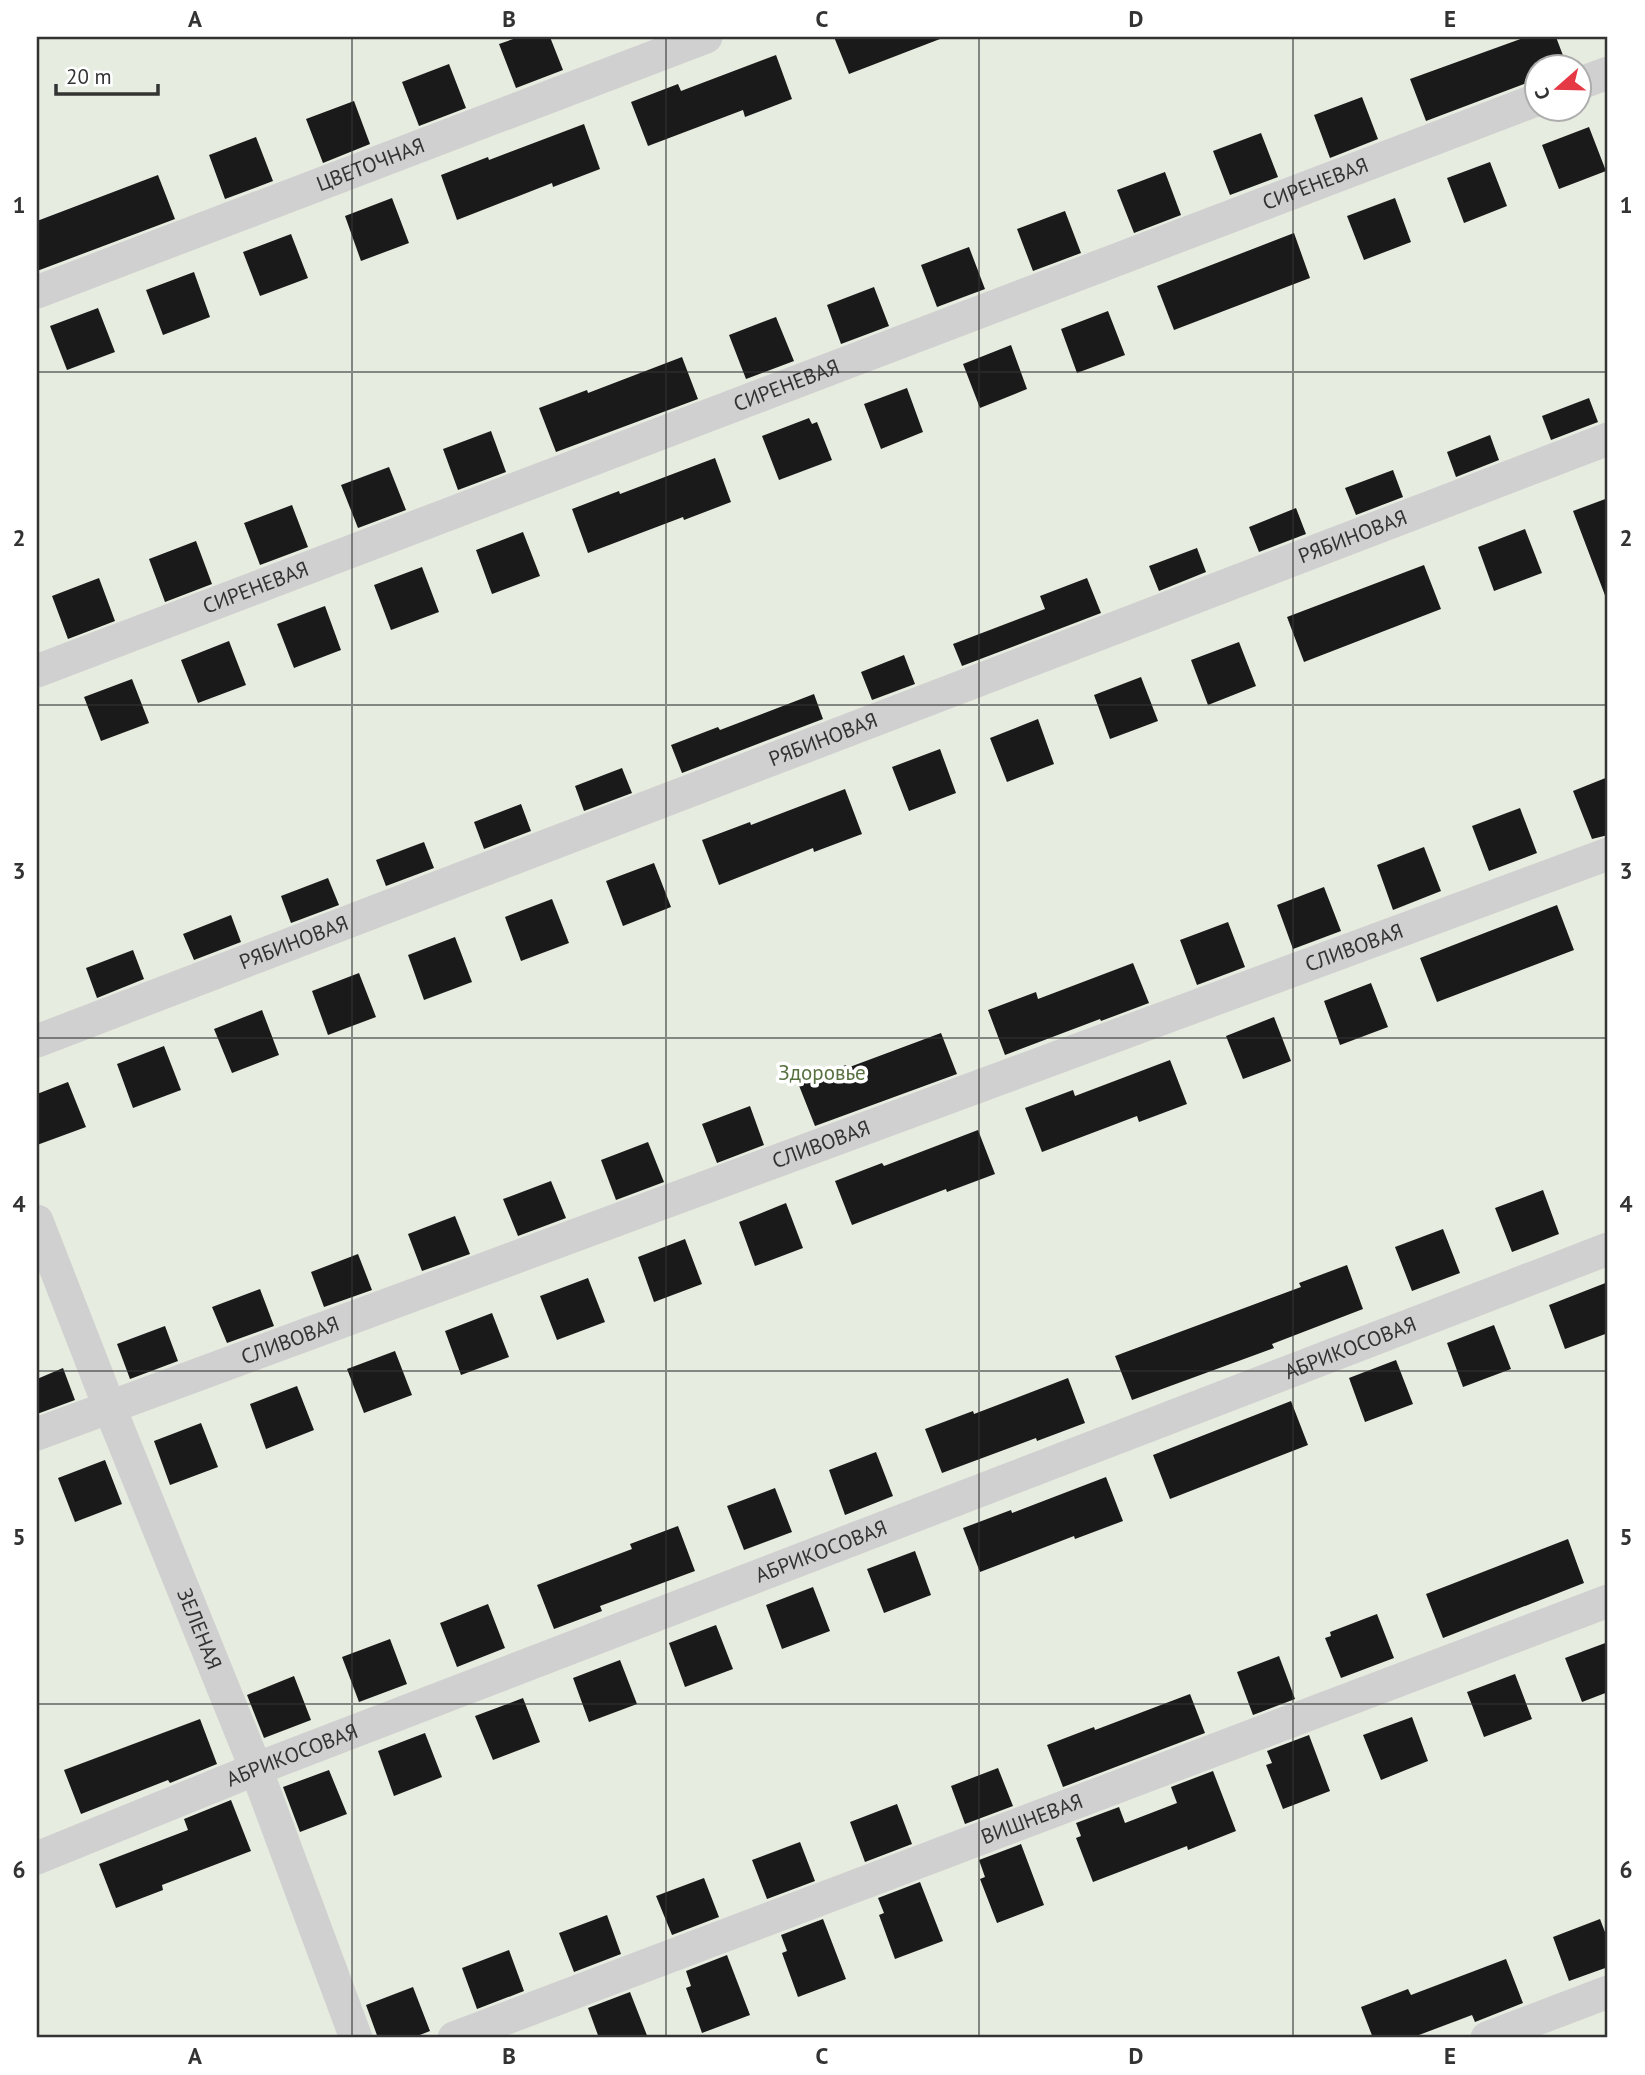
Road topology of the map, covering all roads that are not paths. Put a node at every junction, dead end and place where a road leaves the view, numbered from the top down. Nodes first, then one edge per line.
1 (706, 37) edge
2 (1522, 105) edge
3 (37, 292) edge
4 (1608, 439) edge
5 (37, 671) edge
6 (1608, 854) edge
7 (37, 1041) edge
8 (37, 1221) edge
9 (1608, 1249) edge
10 (109, 1406) junction
11 (37, 1434) edge
12 (1608, 1601) edge
13 (256, 1769) junction
14 (37, 1858) edge
15 (1608, 1992) edge
16 (356, 2038) edge
17 (454, 2038) edge
18 (1487, 2038) edge

1 - 3 street, ЦВЕТОЧНАЯ
2 - 5 street, СИРЕНЕВАЯ
4 - 7 street, РЯБИНОВАЯ
6 - 10 street, СЛИВОВАЯ
8 - 10 street, ЗЕЛЕНАЯ
9 - 13 street, АБРИКОСОВАЯ
10 - 11 street, СЛИВОВАЯ
10 - 13 street, ЗЕЛЕНАЯ
12 - 17 street, ВИШНЕВАЯ
13 - 14 street, АБРИКОСОВАЯ
13 - 16 street, ЗЕЛЕНАЯ
15 - 18 street

